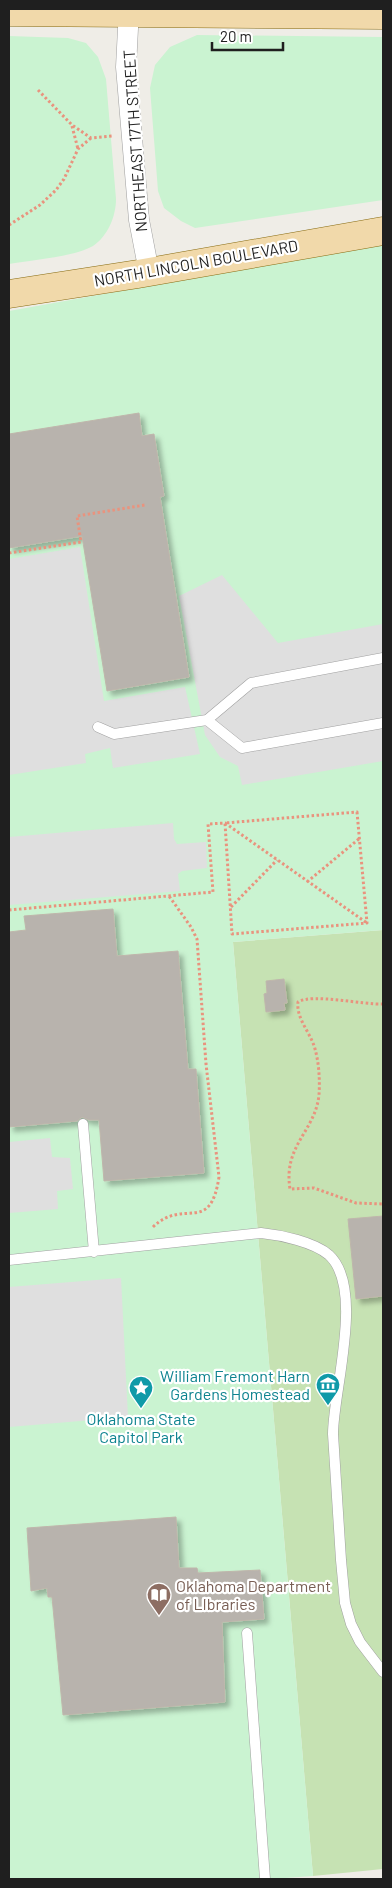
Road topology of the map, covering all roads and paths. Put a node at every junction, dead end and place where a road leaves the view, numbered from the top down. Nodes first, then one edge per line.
1 (129, 11) edge
2 (9, 12) edge
3 (383, 15) edge
4 (38, 90) dead end
5 (72, 126) junction
6 (132, 134) junction
7 (91, 138) junction
8 (78, 149) junction
9 (9, 225) edge
10 (383, 231) edge
11 (149, 272) junction
12 (9, 294) edge
13 (145, 505) dead end
14 (9, 553) edge
15 (383, 658) edge
16 (207, 720) junction
17 (383, 723) edge
18 (98, 727) dead end
19 (225, 823) junction
20 (360, 838) junction
21 (276, 860) junction
22 (307, 882) junction
23 (169, 896) junction
24 (230, 908) junction
25 (9, 910) edge
26 (367, 923) junction
27 (383, 1004) edge
28 (83, 1124) dead end
29 (383, 1204) edge
30 (146, 1246) junction
31 (94, 1252) junction
32 (9, 1260) edge
33 (247, 1634) dead end
34 (383, 1672) edge
35 (265, 1879) edge

1 - 2 main road
1 - 3 main road
1 - 6 street, NORTHEAST 17TH STREET
4 - 5 path
5 - 7 path
5 - 8 path
6 - 7 path
6 - 11 street, NORTHEAST 17TH STREET
7 - 8 path
8 - 9 path
10 - 11 main road, NORTH LINCOLN BOULEVARD
11 - 12 main road, NORTH LINCOLN BOULEVARD
13 - 14 path
15 - 16 lane
16 - 17 lane
16 - 18 lane
19 - 20 path
19 - 21 path
19 - 23 path
19 - 24 path
20 - 22 path
20 - 26 path
21 - 22 path
21 - 24 path
22 - 26 path
23 - 25 path
23 - 30 path
24 - 26 path
27 - 29 path
28 - 31 lane
30 - 31 lane
30 - 34 lane
31 - 32 lane
33 - 35 lane

